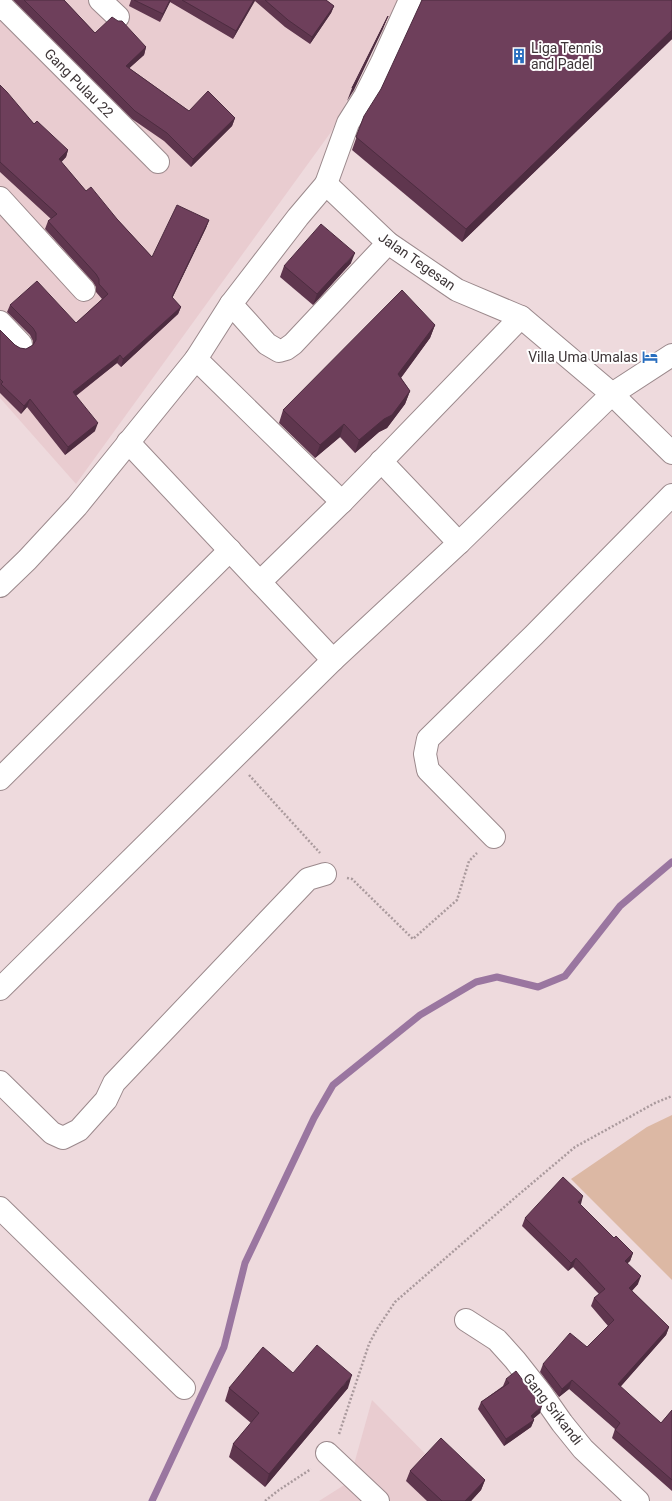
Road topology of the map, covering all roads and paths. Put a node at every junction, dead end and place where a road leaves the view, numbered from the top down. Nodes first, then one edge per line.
1 (100, 0) edge
2 (410, 0) edge
3 (0, 4) edge
4 (118, 17) dead end
5 (158, 162) dead end
6 (326, 184) junction
7 (0, 198) edge
8 (388, 243) junction
9 (84, 290) dead end
10 (231, 304) junction
11 (521, 317) junction
12 (0, 322) edge
13 (21, 344) dead end
14 (672, 356) edge
15 (196, 359) junction
16 (612, 394) junction
17 (128, 442) junction
18 (672, 453) edge
19 (381, 461) junction
20 (672, 495) edge
21 (342, 502) junction
22 (459, 543) junction
23 (230, 550) junction
24 (260, 582) junction
25 (0, 586) edge
26 (333, 660) junction
27 (233, 759) junction
28 (0, 778) edge
29 (494, 837) joint
30 (325, 874) junction
31 (0, 989) edge
32 (0, 1082) edge
33 (672, 1096) edge
34 (0, 1208) edge
35 (466, 1320) dead end
36 (184, 1388) dead end
37 (327, 1453) junction
38 (265, 1501) edge
39 (378, 1501) edge
40 (638, 1501) edge

1 - 4 street
2 - 6 street
3 - 5 street, Gang Pulau 22
6 - 8 street, Jalan Tegesan
6 - 10 street
7 - 9 street
8 - 10 street
8 - 11 street, Jalan Tegesan
10 - 15 street
11 - 16 street, Jalan Tegesan
11 - 19 street
12 - 13 street
14 - 16 street
15 - 17 street
15 - 21 street
16 - 18 street, Jalan Tegesan
16 - 22 street
17 - 23 street
17 - 25 street
19 - 21 street
19 - 22 street
20 - 29 street
21 - 24 street
22 - 26 street
23 - 24 street
23 - 28 street
24 - 26 street
26 - 27 street
27 - 30 path
27 - 31 street
29 - 30 path
30 - 32 street
33 - 37 path
34 - 36 street
35 - 40 street, Gang Srikandi
37 - 38 path
37 - 39 street

